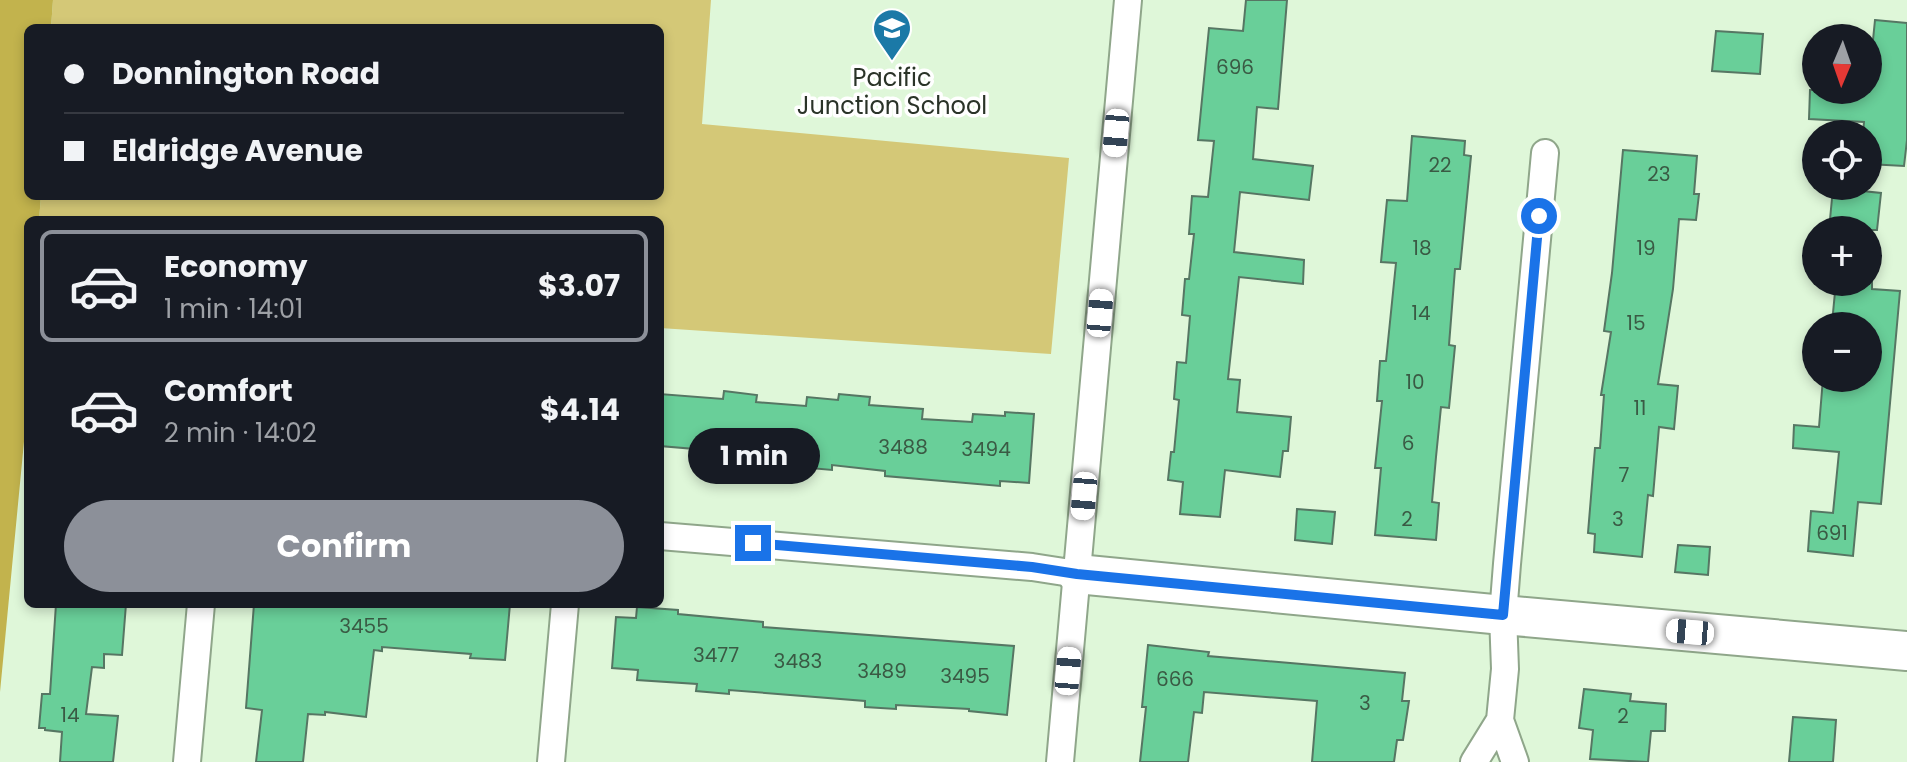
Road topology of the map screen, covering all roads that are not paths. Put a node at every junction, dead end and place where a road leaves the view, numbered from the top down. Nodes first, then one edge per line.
1 (1128, 0) edge
2 (1545, 153) dead end
3 (664, 536) edge
4 (1077, 574) junction
5 (201, 608) edge
6 (565, 608) edge
7 (1503, 615) junction
8 (1907, 651) edge
9 (1500, 720) junction
10 (187, 762) edge
11 (551, 762) edge
12 (1060, 762) edge
13 (1474, 762) edge
14 (1515, 762) edge

1 - 4 street
2 - 7 street
3 - 4 street
4 - 7 street
4 - 12 street
5 - 10 street
6 - 11 street
7 - 8 street
7 - 9 street
9 - 13 street
9 - 14 street

